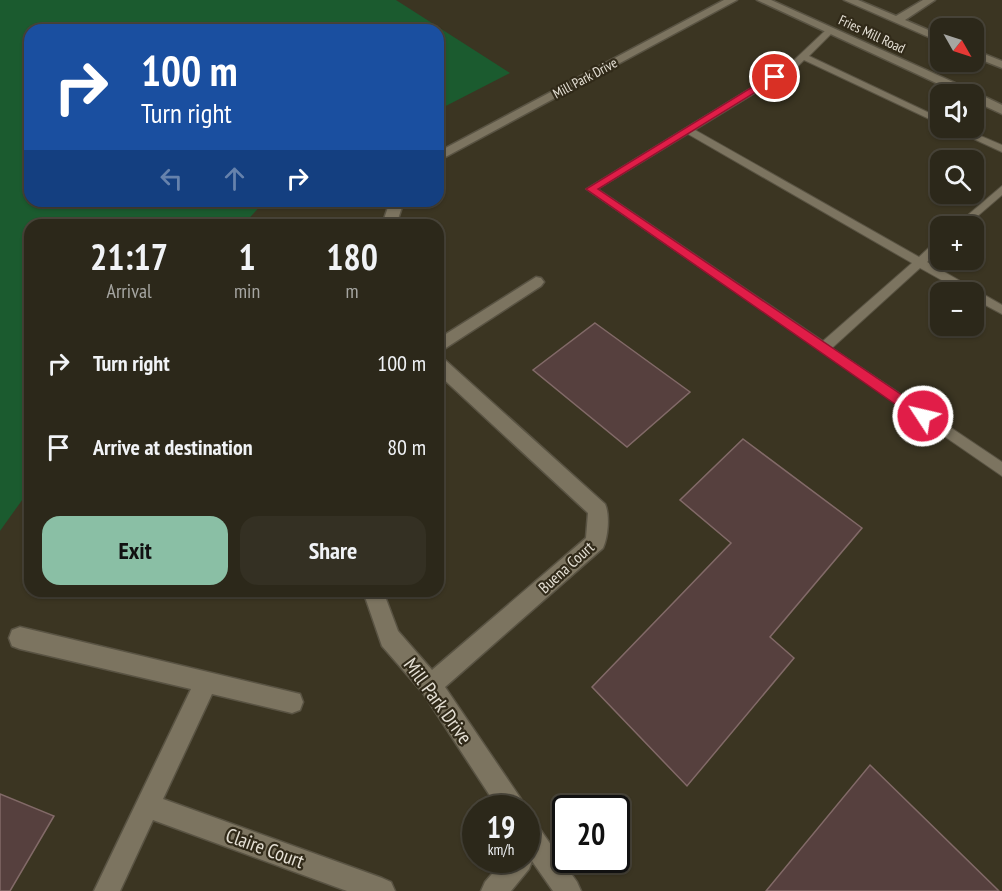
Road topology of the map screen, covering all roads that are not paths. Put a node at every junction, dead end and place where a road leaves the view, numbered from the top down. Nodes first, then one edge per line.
1 (732, 0) edge
2 (762, 0) edge
3 (849, 0) edge
4 (930, 0) edge
5 (897, 20) junction
6 (830, 31) junction
7 (930, 35) edge
8 (803, 56) junction
9 (984, 58) edge
10 (1002, 66) edge
11 (947, 84) edge
12 (984, 102) edge
13 (1002, 110) edge
14 (930, 116) edge
15 (688, 130) junction
16 (977, 138) edge
17 (1002, 149) edge
18 (444, 154) edge
19 (1002, 189) edge
20 (971, 216) edge
21 (930, 254) edge
22 (920, 263) junction
23 (536, 282) dead end
24 (953, 282) edge
25 (984, 300) edge
26 (1002, 310) edge
27 (444, 343) edge
28 (824, 348) junction
29 (444, 369) edge
30 (1002, 470) edge
31 (375, 597) edge
32 (20, 638) dead end
33 (206, 682) junction
34 (431, 685) junction
35 (292, 702) dead end
36 (503, 795) edge
37 (148, 806) junction
38 (540, 861) edge
39 (507, 873) edge
40 (107, 891) edge
41 (382, 891) edge
42 (494, 891) edge
43 (568, 891) edge

1 - 18 street, Mill Park Drive
2 - 6 street, Fries Mill Road
3 - 5 street
4 - 5 street
5 - 7 street
6 - 8 lane
6 - 11 street, Fries Mill Road
8 - 14 lane
8 - 15 lane
9 - 10 street
12 - 13 street
15 - 22 lane
15 - 28 lane
16 - 17 lane
19 - 20 lane
21 - 22 lane
22 - 24 lane
22 - 28 lane
23 - 27 street
25 - 26 lane
28 - 30 lane
29 - 34 street, Buena Court
31 - 34 street, Mill Park Drive
32 - 33 street
33 - 35 street
33 - 37 street
34 - 36 street, Mill Park Drive
37 - 40 street
37 - 41 street, Claire Court
38 - 43 street
39 - 42 street

